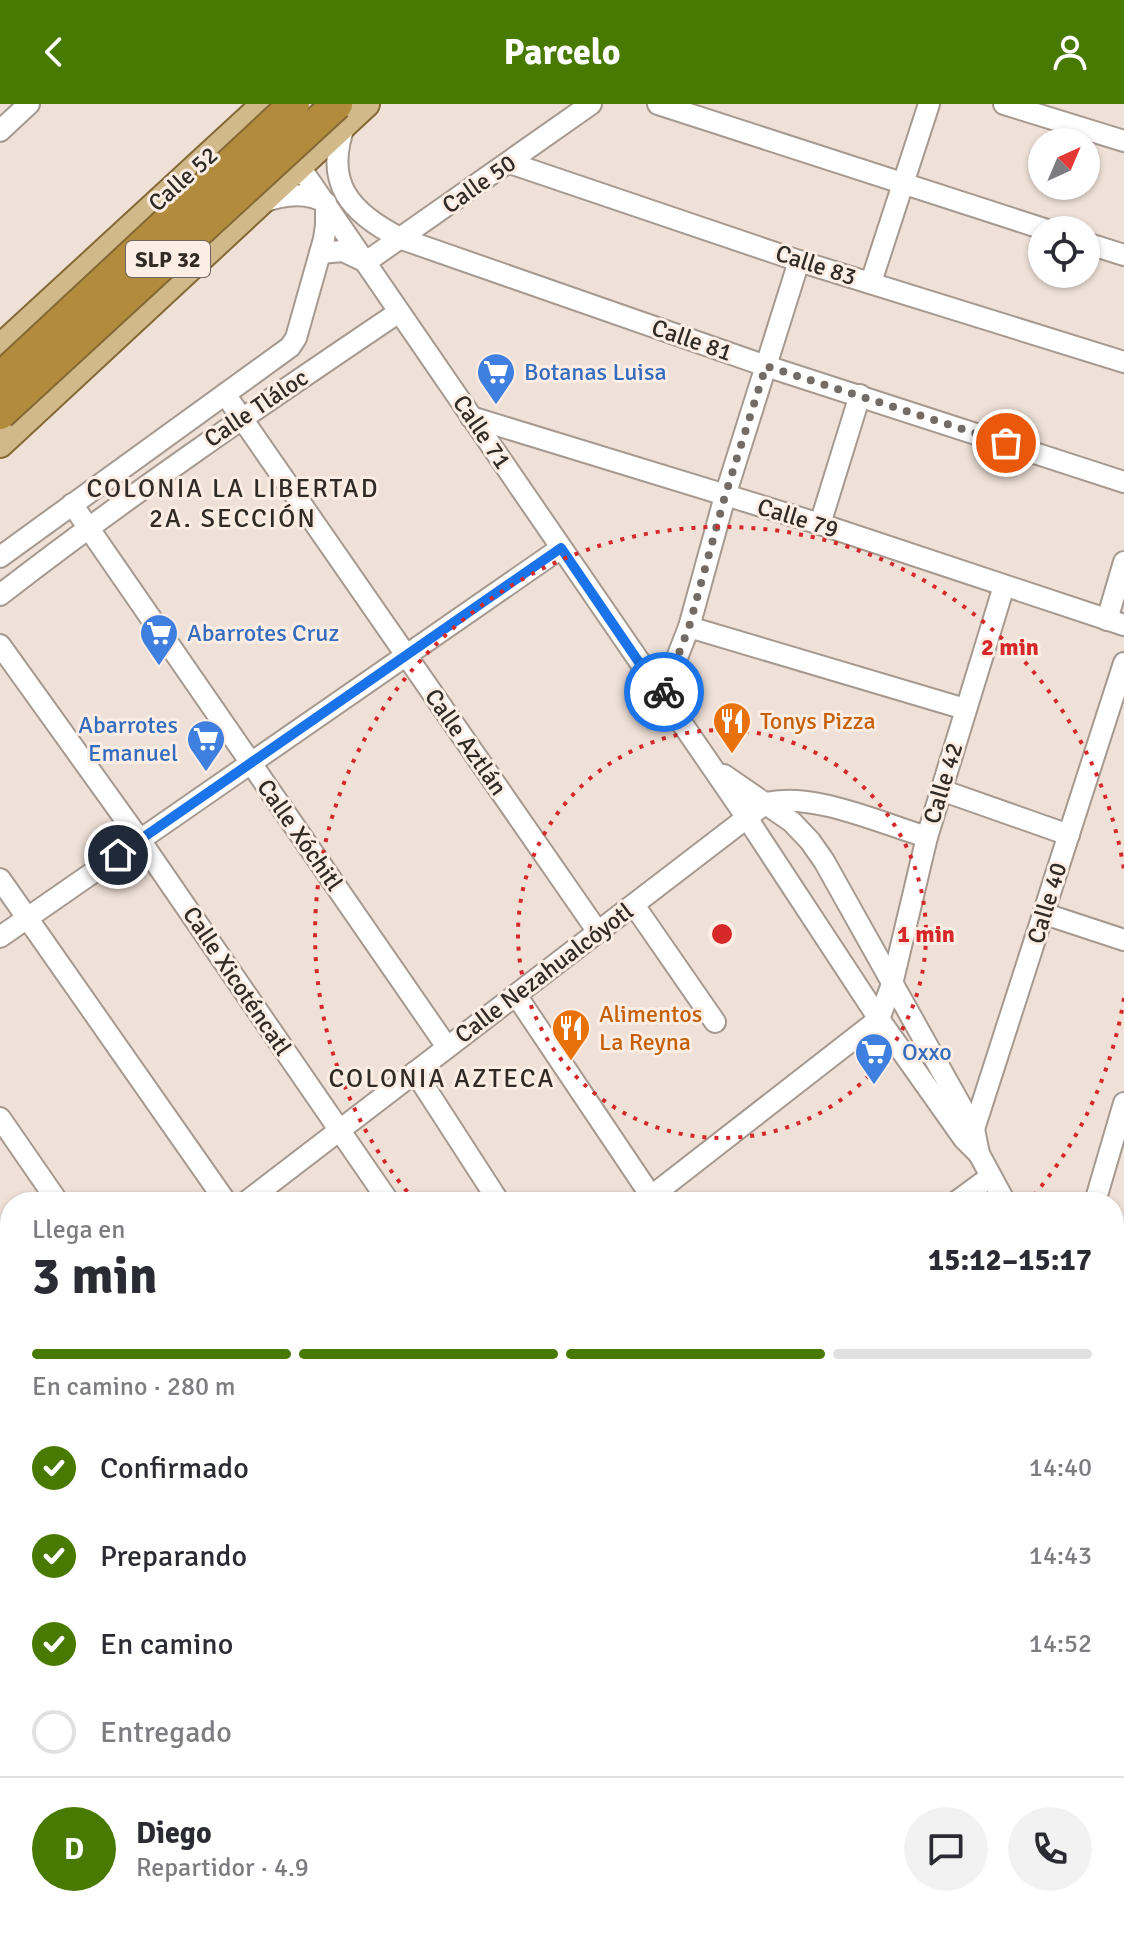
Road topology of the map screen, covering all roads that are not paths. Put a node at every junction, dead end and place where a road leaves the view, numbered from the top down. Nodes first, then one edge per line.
1 (29, 104) edge
2 (293, 104) edge
3 (366, 104) edge
4 (591, 104) edge
5 (658, 104) edge
6 (929, 104) edge
7 (1004, 104) edge
8 (261, 105) edge
9 (1040, 110) edge
10 (341, 113) edge
11 (0, 131) edge
12 (1124, 141) edge
13 (210, 155) junction
14 (510, 163) junction
15 (299, 165) junction
16 (903, 183) junction
17 (326, 203) junction
18 (256, 205) junction
19 (1028, 224) edge
20 (402, 239) junction
21 (1100, 247) edge
22 (320, 253) junction
23 (1124, 255) edge
24 (799, 261) junction
25 (366, 262) junction
26 (871, 282) junction
27 (399, 312) junction
28 (0, 348) edge
29 (1124, 362) edge
30 (766, 366) junction
31 (0, 378) edge
32 (225, 394) junction
33 (860, 395) junction
34 (0, 414) edge
35 (471, 417) junction
36 (241, 418) junction
37 (0, 444) edge
38 (1124, 482) edge
39 (725, 496) junction
40 (72, 504) junction
41 (820, 524) junction
42 (87, 527) junction
43 (561, 548) junction
44 (0, 557) edge
45 (1124, 562) edge
46 (1004, 586) junction
47 (0, 595) edge
48 (1115, 623) edge
49 (689, 627) junction
50 (0, 645) edge
51 (406, 655) junction
52 (1124, 663) edge
53 (662, 696) junction
54 (965, 709) junction
55 (706, 760) junction
56 (251, 763) junction
57 (941, 790) junction
58 (766, 803) junction
59 (747, 818) junction
60 (1069, 835) junction
61 (927, 837) junction
62 (140, 840) junction
63 (0, 879) edge
64 (634, 905) junction
65 (1045, 914) junction
66 (27, 918) junction
67 (598, 932) junction
68 (0, 937) edge
69 (1124, 940) edge
70 (892, 984) junction
71 (516, 995) junction
72 (879, 1019) junction
73 (715, 1022) dead end
74 (447, 1047) junction
75 (415, 1072) junction
76 (1124, 1103) edge
77 (0, 1118) edge
78 (339, 1130) junction
79 (969, 1134) junction
80 (990, 1177) junction
81 (51, 1192) edge
82 (219, 1192) edge
83 (259, 1192) edge
84 (382, 1192) edge
85 (493, 1192) edge
86 (645, 1192) edge
87 (660, 1192) edge
88 (970, 1192) edge
89 (999, 1192) edge
90 (1098, 1192) edge

1 - 11 street
2 - 10 main road
2 - 31 highway, SLP 32, bridge
3 - 10 main road
4 - 14 street, Calle 50
5 - 16 street
6 - 16 street
7 - 9 street
8 - 13 main road, Calle 52
8 - 15 street, Calle 71
9 - 12 street
10 - 15 main road
10 - 20 street, Calle 81
10 - 34 highway, SLP 32, bridge
13 - 18 main road
13 - 28 main road, Calle 52
14 - 20 street, Calle 50
14 - 24 street, Calle 83
15 - 17 street, Calle 71
15 - 18 main road
16 - 19 street
16 - 26 street
17 - 18 street
17 - 22 street, Calle Tláloc
17 - 25 street, Calle 71
18 - 37 main road
20 - 25 street, Calle 50
20 - 30 street, Calle 81
21 - 23 street
22 - 25 street
22 - 32 street, Calle Tláloc
24 - 26 street, Calle 83
24 - 30 street
25 - 27 street, Calle 71
26 - 29 street, Calle 83
27 - 35 street, Calle 71
27 - 36 street, Calle Tláloc
30 - 33 street, Calle 81
30 - 39 street
32 - 36 street, Calle Aztlán
32 - 40 street, Calle Tláloc
33 - 38 street, Calle 81
33 - 41 street
35 - 39 street, Calle 79
35 - 43 street, Calle 71
36 - 42 street, Calle Tláloc
36 - 51 street, Calle Aztlán
39 - 41 street, Calle 79
39 - 49 street
40 - 42 street, Calle Xóchitl
40 - 44 street, Calle Tláloc
41 - 46 street, Calle 79
42 - 47 street, Calle Tláloc
42 - 56 street, Calle Xóchitl
43 - 51 street
43 - 53 street, Calle 71
45 - 48 street
46 - 48 street, Calle 79
46 - 54 street, Calle 42
49 - 53 street
49 - 54 street
50 - 62 street, Calle Xicoténcatl
51 - 56 street
51 - 67 street, Calle Aztlán
52 - 60 street, Calle 40
53 - 55 street, Calle 71
54 - 57 street, Calle 42
55 - 58 street, Calle 71
55 - 59 street, Calle 71
56 - 62 street
56 - 74 street, Calle Xóchitl
57 - 60 street
57 - 61 street, Calle 42
58 - 59 street, Calle Nezahualcóyotl
58 - 61 street
58 - 70 street, Calle 71
59 - 64 street, Calle Nezahualcóyotl
59 - 72 street, Calle 71
60 - 65 street, Calle 40
61 - 70 street, Calle 42
62 - 66 street
62 - 78 street, Calle Xicoténcatl
63 - 66 street
64 - 67 street, Calle Nezahualcóyotl
64 - 73 street
65 - 69 street
65 - 79 street, Calle 40
66 - 68 street
66 - 82 street
67 - 71 street, Calle Nezahualcóyotl
70 - 72 street, Calle 42
70 - 79 street, Calle 71
71 - 74 street, Calle Nezahualcóyotl
71 - 86 street
72 - 79 street, Calle 71
72 - 87 street
74 - 75 street, Calle Nezahualcóyotl
75 - 78 street, Calle Nezahualcóyotl
75 - 85 street
76 - 90 street
77 - 81 street
78 - 83 street, Calle Nezahualcóyotl
78 - 84 street, Calle Xicoténcatl
79 - 80 street, Calle 71
80 - 88 street
80 - 89 street, Calle 71

